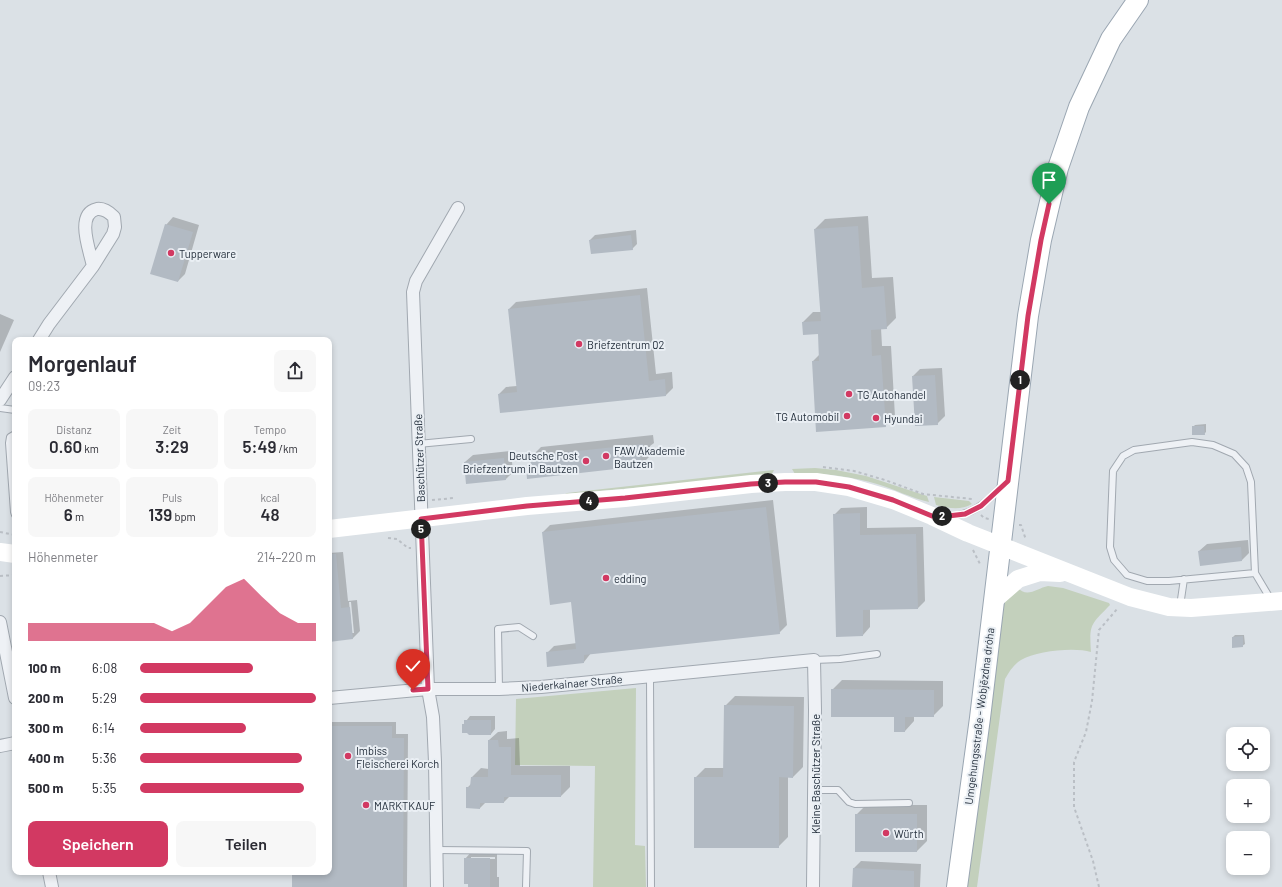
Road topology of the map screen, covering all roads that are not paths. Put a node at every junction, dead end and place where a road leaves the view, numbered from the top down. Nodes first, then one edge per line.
1 (1138, 0) edge
2 (458, 208) dead end
3 (93, 266) dead end
4 (41, 337) edge
5 (12, 382) edge
6 (0, 401) edge
7 (12, 408) edge
8 (12, 436) edge
9 (471, 439) dead end
10 (418, 444) junction
11 (1008, 481) junction
12 (12, 484) edge
13 (932, 516) junction
14 (421, 519) junction
15 (332, 529) edge
16 (1000, 545) junction
17 (0, 552) edge
18 (12, 554) edge
19 (1068, 573) junction
20 (1255, 574) junction
21 (1184, 580) junction
22 (994, 600) junction
23 (1277, 601) edge
24 (1180, 608) junction
25 (0, 622) edge
26 (533, 636) dead end
27 (877, 654) dead end
28 (814, 660) junction
29 (650, 676) junction
30 (12, 683) edge
31 (428, 689) junction
32 (498, 689) junction
33 (332, 698) edge
34 (12, 744) edge
35 (0, 746) edge
36 (814, 790) junction
37 (909, 803) dead end
38 (436, 850) junction
39 (50, 875) edge
40 (52, 887) edge
41 (437, 887) edge
42 (526, 887) edge
43 (651, 887) edge
44 (813, 887) edge
45 (957, 887) edge

1 - 11 main road, Umgehungsstraße - Wobjězdna dróha
2 - 10 street, Baschützer Straße
3 - 4 street
5 - 6 street
6 - 7 lane
8 - 12 lane
9 - 10 lane
10 - 14 street, Baschützer Straße
11 - 13 lane
11 - 16 main road, Umgehungsstraße - Wobjězdna dróha
13 - 14 street
13 - 16 street
14 - 15 street
14 - 31 street, Baschützer Straße
16 - 19 street
16 - 22 main road, Umgehungsstraße - Wobjězdna dróha
17 - 18 street
19 - 22 street
19 - 24 street
20 - 21 lane
20 - 21 lane
20 - 23 lane
21 - 24 lane
22 - 45 main road, Umgehungsstraße - Wobjězdna dróha
23 - 24 street
25 - 30 street
26 - 32 lane
27 - 28 lane
28 - 29 street, Niederkainaer Straße
28 - 36 street, Kleine Baschützer Straße
29 - 32 street, Niederkainaer Straße
29 - 43 lane
31 - 32 street, Niederkainaer Straße
31 - 33 street, Niederkainaer Straße
31 - 38 street, Baschützer Straße
34 - 35 street
36 - 37 lane
36 - 44 street, Kleine Baschützer Straße
38 - 41 street, Baschützer Straße
38 - 42 lane
39 - 40 street

